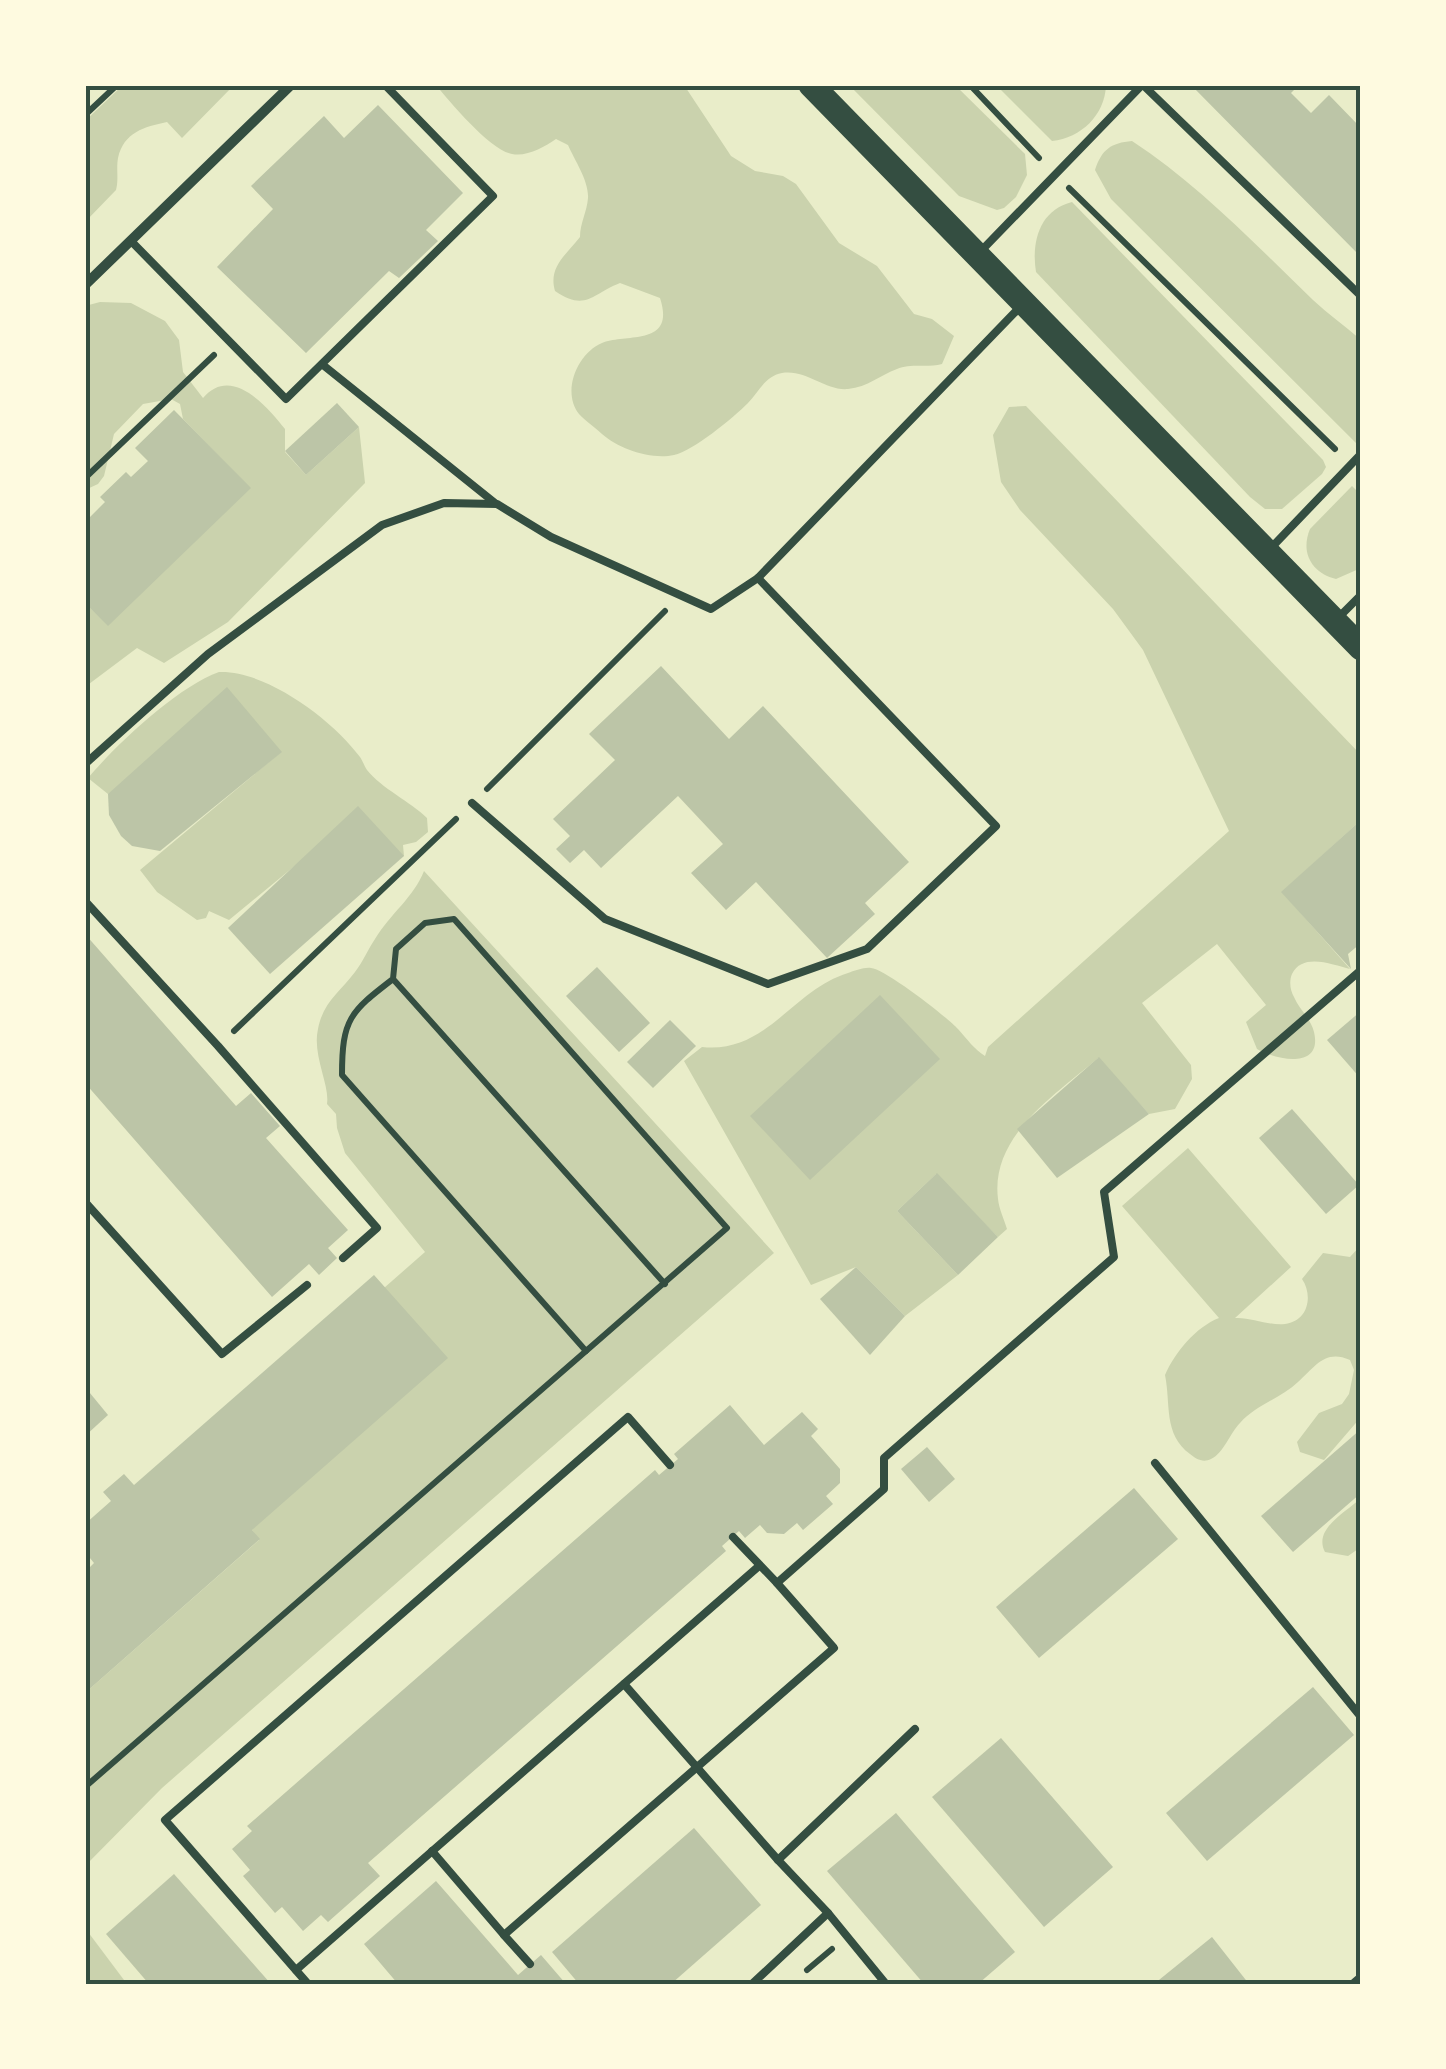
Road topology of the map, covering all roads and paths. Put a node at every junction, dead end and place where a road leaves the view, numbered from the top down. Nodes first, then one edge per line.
1 (116, 85) edge
2 (385, 85) edge
3 (811, 85) edge
4 (970, 85) edge
5 (1142, 85) edge
6 (285, 87) edge
7 (85, 116) edge
8 (1055, 175) junction
9 (131, 240) junction
10 (977, 255) junction
11 (85, 286) edge
12 (1361, 296) edge
13 (1024, 303) junction
14 (229, 341) junction
15 (324, 365) junction
16 (1361, 454) edge
17 (1351, 464) junction
18 (85, 478) edge
19 (497, 504) junction
20 (1267, 552) junction
21 (758, 578) junction
22 (681, 595) junction
23 (1361, 595) edge
24 (1335, 621) junction
25 (1361, 648) edge
26 (85, 764) edge
27 (472, 803) junction
28 (85, 901) edge
29 (1361, 970) edge
30 (393, 979) junction
31 (218, 1046) junction
32 (85, 1202) edge
33 (342, 1258) dead end
34 (665, 1284) junction
35 (308, 1285) dead end
36 (586, 1351) junction
37 (1154, 1463) dead end
38 (670, 1465) dead end
39 (733, 1537) dead end
40 (758, 1566) junction
41 (777, 1582) junction
42 (624, 1684) junction
43 (1361, 1717) edge
44 (915, 1729) dead end
45 (697, 1767) junction
46 (85, 1786) edge
47 (432, 1851) junction
48 (778, 1860) junction
49 (828, 1913) junction
50 (504, 1935) junction
51 (847, 1936) junction
52 (530, 1964) dead end
53 (296, 1970) junction
54 (805, 1972) dead end
55 (1361, 1978) edge
56 (308, 1984) edge
57 (752, 1984) edge
58 (886, 1984) edge
59 (1354, 1984) edge

1 - 7 path
2 - 15 lane
3 - 10 main road
4 - 8 path
5 - 8 lane
5 - 12 lane
6 - 9 street
8 - 10 lane
8 - 17 path
9 - 11 street
9 - 14 lane
10 - 13 main road
13 - 20 main road
13 - 21 lane
14 - 15 lane
14 - 18 path
15 - 19 lane
16 - 17 lane
17 - 20 lane
19 - 22 lane
19 - 26 lane
20 - 24 main road
21 - 22 lane
21 - 27 lane
22 - 27 path
23 - 24 lane
24 - 25 main road
27 - 31 path
28 - 31 lane
29 - 41 lane
30 - 34 path
30 - 34 path
30 - 36 path
31 - 33 lane
32 - 35 lane
34 - 36 path
36 - 46 path
37 - 43 lane
38 - 53 lane
39 - 40 lane
40 - 41 lane
40 - 42 lane
41 - 45 lane
42 - 45 lane
42 - 47 lane
44 - 48 lane
45 - 48 lane
45 - 50 lane
47 - 50 lane
47 - 53 lane
48 - 49 lane
49 - 51 lane
49 - 57 lane
50 - 52 lane
51 - 54 path
51 - 58 lane
53 - 56 lane
55 - 59 street

